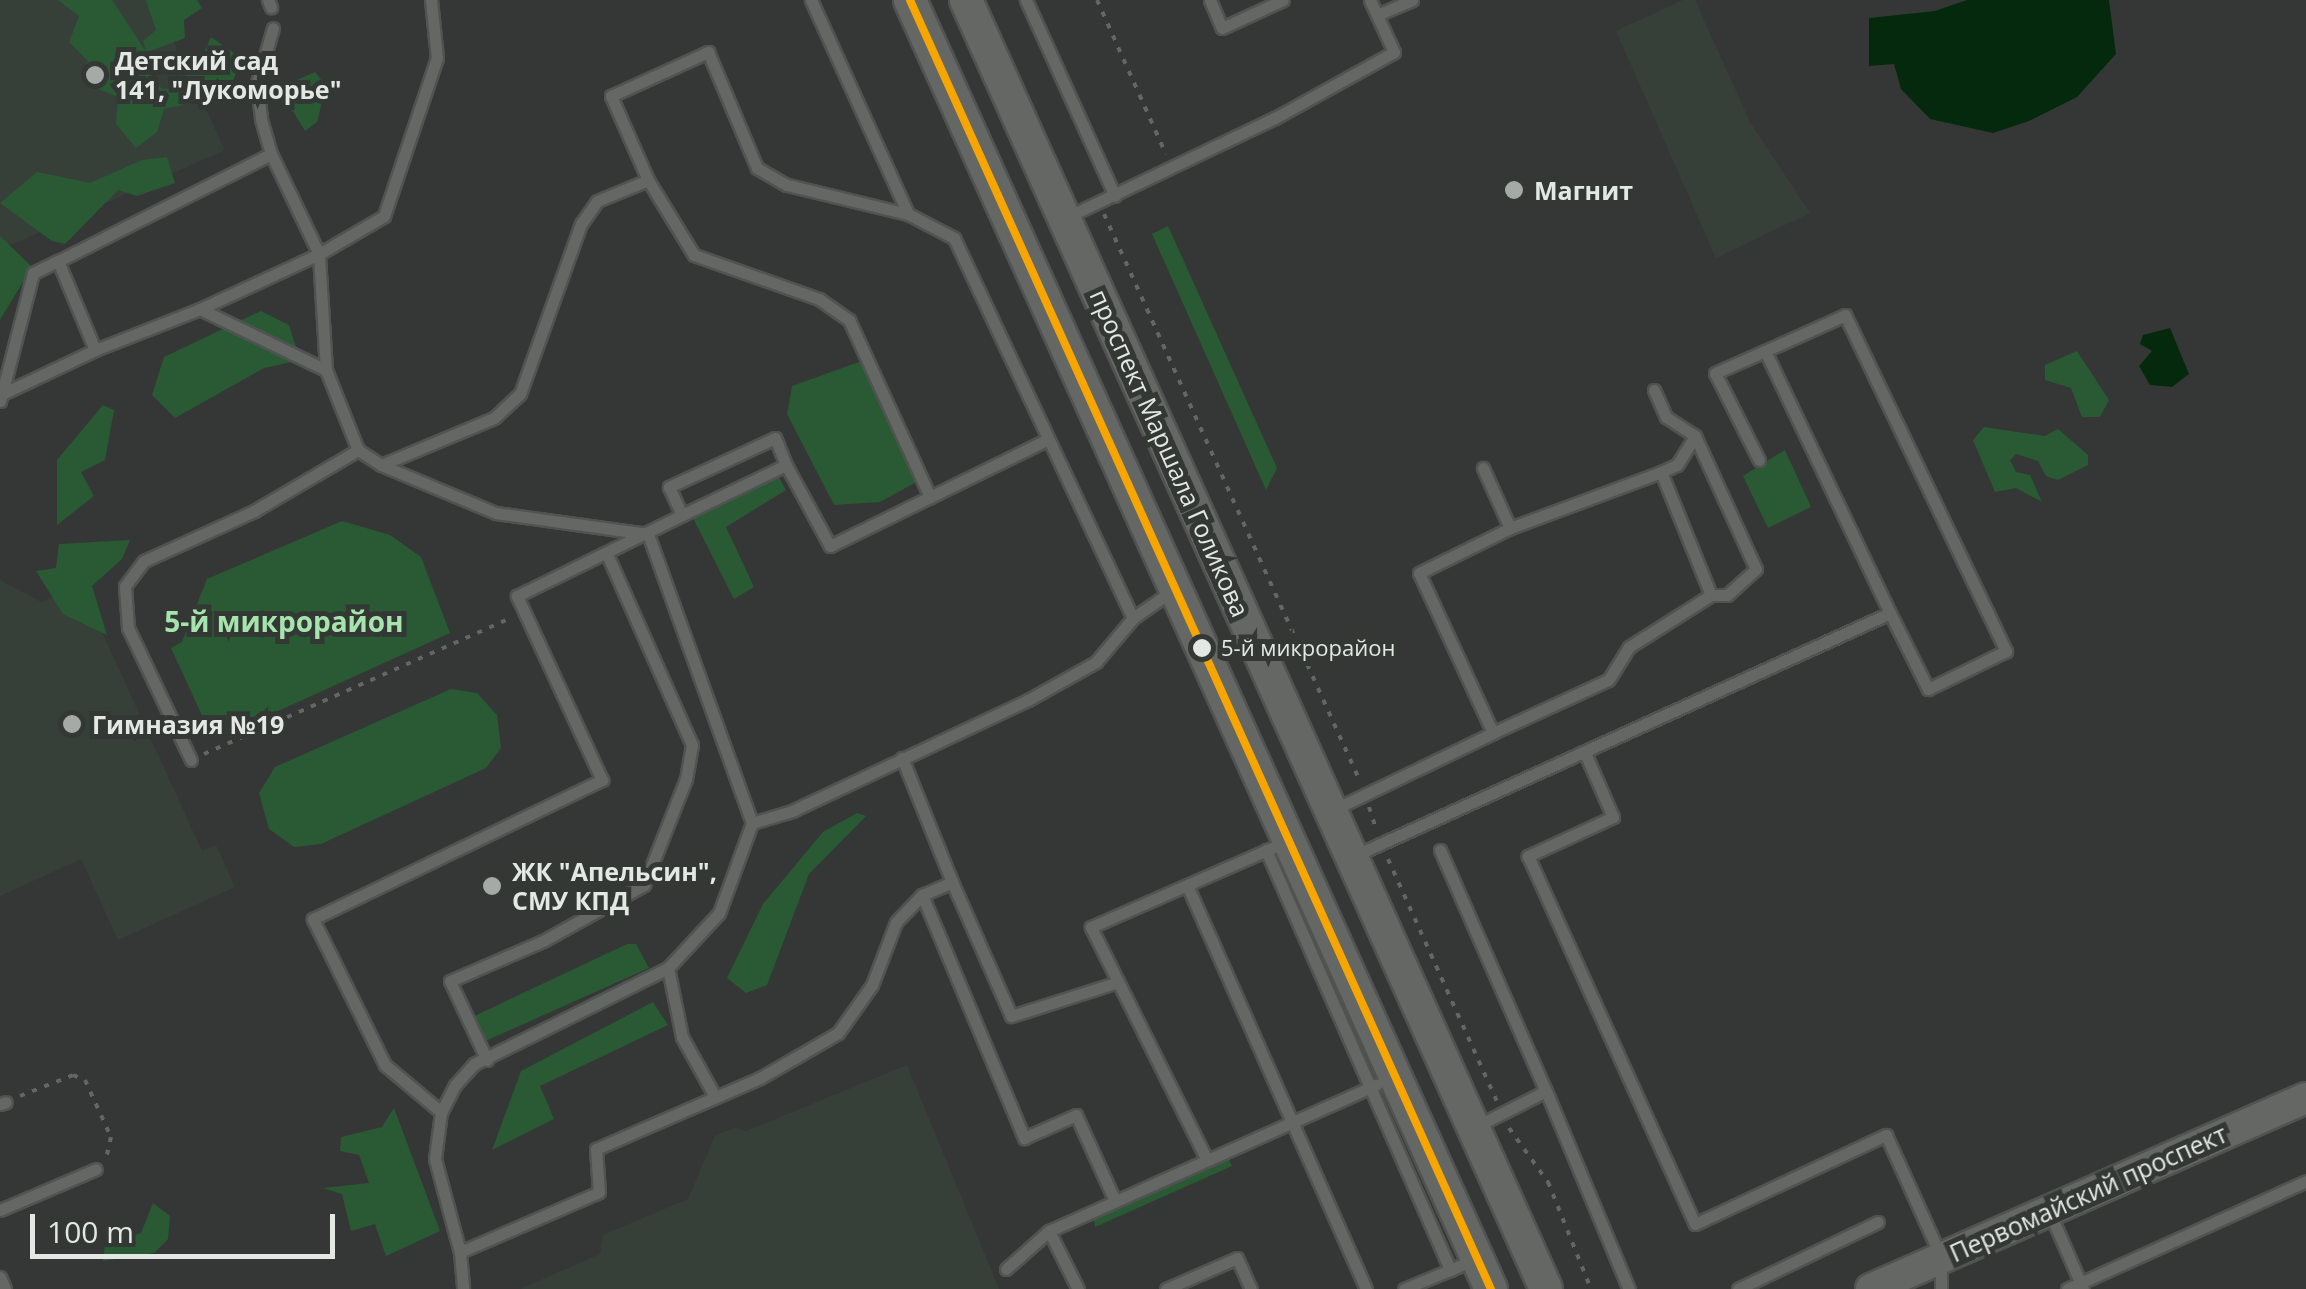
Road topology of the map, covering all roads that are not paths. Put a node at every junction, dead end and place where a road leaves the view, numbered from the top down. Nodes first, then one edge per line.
1 (430, 0) edge
2 (811, 0) edge
3 (910, 0) edge
4 (966, 0) edge
5 (1026, 0) edge
6 (1210, 0) edge
7 (1283, 0) edge
8 (1370, 0) edge
9 (1412, 0) edge
10 (1377, 16) junction
11 (273, 28) dead end
12 (270, 154) junction
13 (648, 180) junction
14 (1115, 196) junction
15 (908, 214) junction
16 (1064, 218) junction
17 (319, 254) junction
18 (58, 262) junction
19 (200, 308) junction
20 (95, 350) junction
21 (1765, 351) junction
22 (326, 370) junction
23 (1654, 390) dead end
24 (1, 398) edge
25 (1695, 436) junction
26 (1046, 440) junction
27 (358, 450) junction
28 (1759, 460) dead end
29 (380, 465) junction
30 (786, 465) junction
31 (1483, 468) dead end
32 (1660, 472) junction
33 (930, 497) junction
34 (682, 514) junction
35 (1510, 528) junction
36 (648, 534) junction
37 (608, 556) junction
38 (1176, 589) junction
39 (1711, 595) junction
40 (1890, 613) junction
41 (1133, 618) junction
42 (1493, 733) junction
43 (1584, 753) junction
44 (902, 758) junction
45 (191, 760) road end
46 (1331, 811) junction
47 (752, 823) junction
48 (1278, 846) junction
49 (1366, 850) junction
50 (1440, 850) dead end
51 (952, 882) junction
52 (1187, 885) junction
53 (922, 895) junction
54 (668, 968) junction
55 (1115, 983) junction
56 (487, 1060) junction
57 (1384, 1081) junction
58 (1546, 1092) junction
59 (713, 1093) junction
60 (2306, 1098) edge
61 (441, 1112) junction
62 (1488, 1120) junction
63 (1290, 1122) junction
64 (1206, 1158) junction
65 (96, 1169) road end
66 (2306, 1182) edge
67 (1115, 1201) junction
68 (0, 1210) edge
69 (2049, 1211) junction
70 (1878, 1222) dead end
71 (1049, 1231) junction
72 (460, 1252) junction
73 (1941, 1257) junction
74 (1464, 1264) junction
75 (1006, 1269) dead end
76 (0, 1277) edge
77 (2082, 1286) edge
78 (5, 1289) edge
79 (463, 1289) edge
80 (1078, 1289) edge
81 (1166, 1289) edge
82 (1251, 1289) edge
83 (1366, 1289) edge
84 (1404, 1289) edge
85 (1492, 1289) edge
86 (1546, 1289) edge
87 (1628, 1289) edge
88 (1738, 1289) edge
89 (1871, 1289) edge
90 (1940, 1289) edge
91 (2067, 1289) edge

1 - 17 lane
2 - 15 lane
3 - 38 main road, проспект Маршала Голикова
4 - 16 main road, проспект Маршала Голикова
5 - 14 lane
6 - 7 lane
8 - 10 lane
9 - 10 lane
10 - 14 lane
11 - 12 lane
12 - 17 lane
12 - 18 lane
13 - 15 lane
13 - 29 lane
13 - 33 lane
14 - 16 lane
15 - 26 lane
16 - 46 main road, проспект Маршала Голикова
17 - 19 lane
17 - 22 lane
18 - 20 lane
18 - 24 lane
19 - 20 lane
19 - 22 lane
20 - 24 lane
21 - 28 lane
21 - 40 lane
21 - 40 lane
22 - 27 lane
23 - 25 lane
25 - 32 lane
25 - 39 lane
26 - 33 lane
26 - 41 lane
27 - 29 lane
27 - 45 lane
29 - 36 lane
30 - 33 lane
30 - 34 lane
30 - 34 lane
31 - 35 lane
32 - 35 lane
32 - 39 lane
34 - 36 lane
35 - 42 lane
36 - 37 lane
36 - 47 lane
37 - 56 lane
37 - 61 lane
38 - 41 lane
38 - 48 main road, проспект Маршала Голикова
39 - 42 lane
40 - 43 lane
41 - 44 lane
42 - 46 lane
43 - 49 lane
43 - 73 lane
44 - 47 lane
44 - 51 lane
46 - 49 main road, проспект Маршала Голикова
47 - 54 lane
48 - 52 lane
48 - 57 main road, проспект Маршала Голикова
49 - 62 main road, проспект Маршала Голикова
50 - 58 lane
51 - 53 lane
51 - 55 lane
52 - 55 lane
52 - 63 lane
53 - 59 lane
53 - 67 lane
54 - 56 lane
54 - 59 lane
55 - 64 lane
56 - 61 lane
57 - 63 lane
57 - 74 main road, проспект Маршала Голикова
58 - 62 lane
58 - 87 lane
59 - 72 lane
60 - 69 street, Первомайский проспект
61 - 72 lane
62 - 86 main road, проспект Маршала Голикова
63 - 64 lane
63 - 83 lane
64 - 67 lane
65 - 68 lane
66 - 77 lane
67 - 71 lane
69 - 73 street, Первомайский проспект
69 - 77 lane
70 - 88 lane
71 - 75 lane
71 - 80 lane
72 - 79 lane
73 - 89 street, Первомайский проспект
73 - 90 lane
74 - 84 lane
74 - 85 main road, проспект Маршала Голикова
76 - 78 lane
77 - 91 lane
81 - 82 lane

